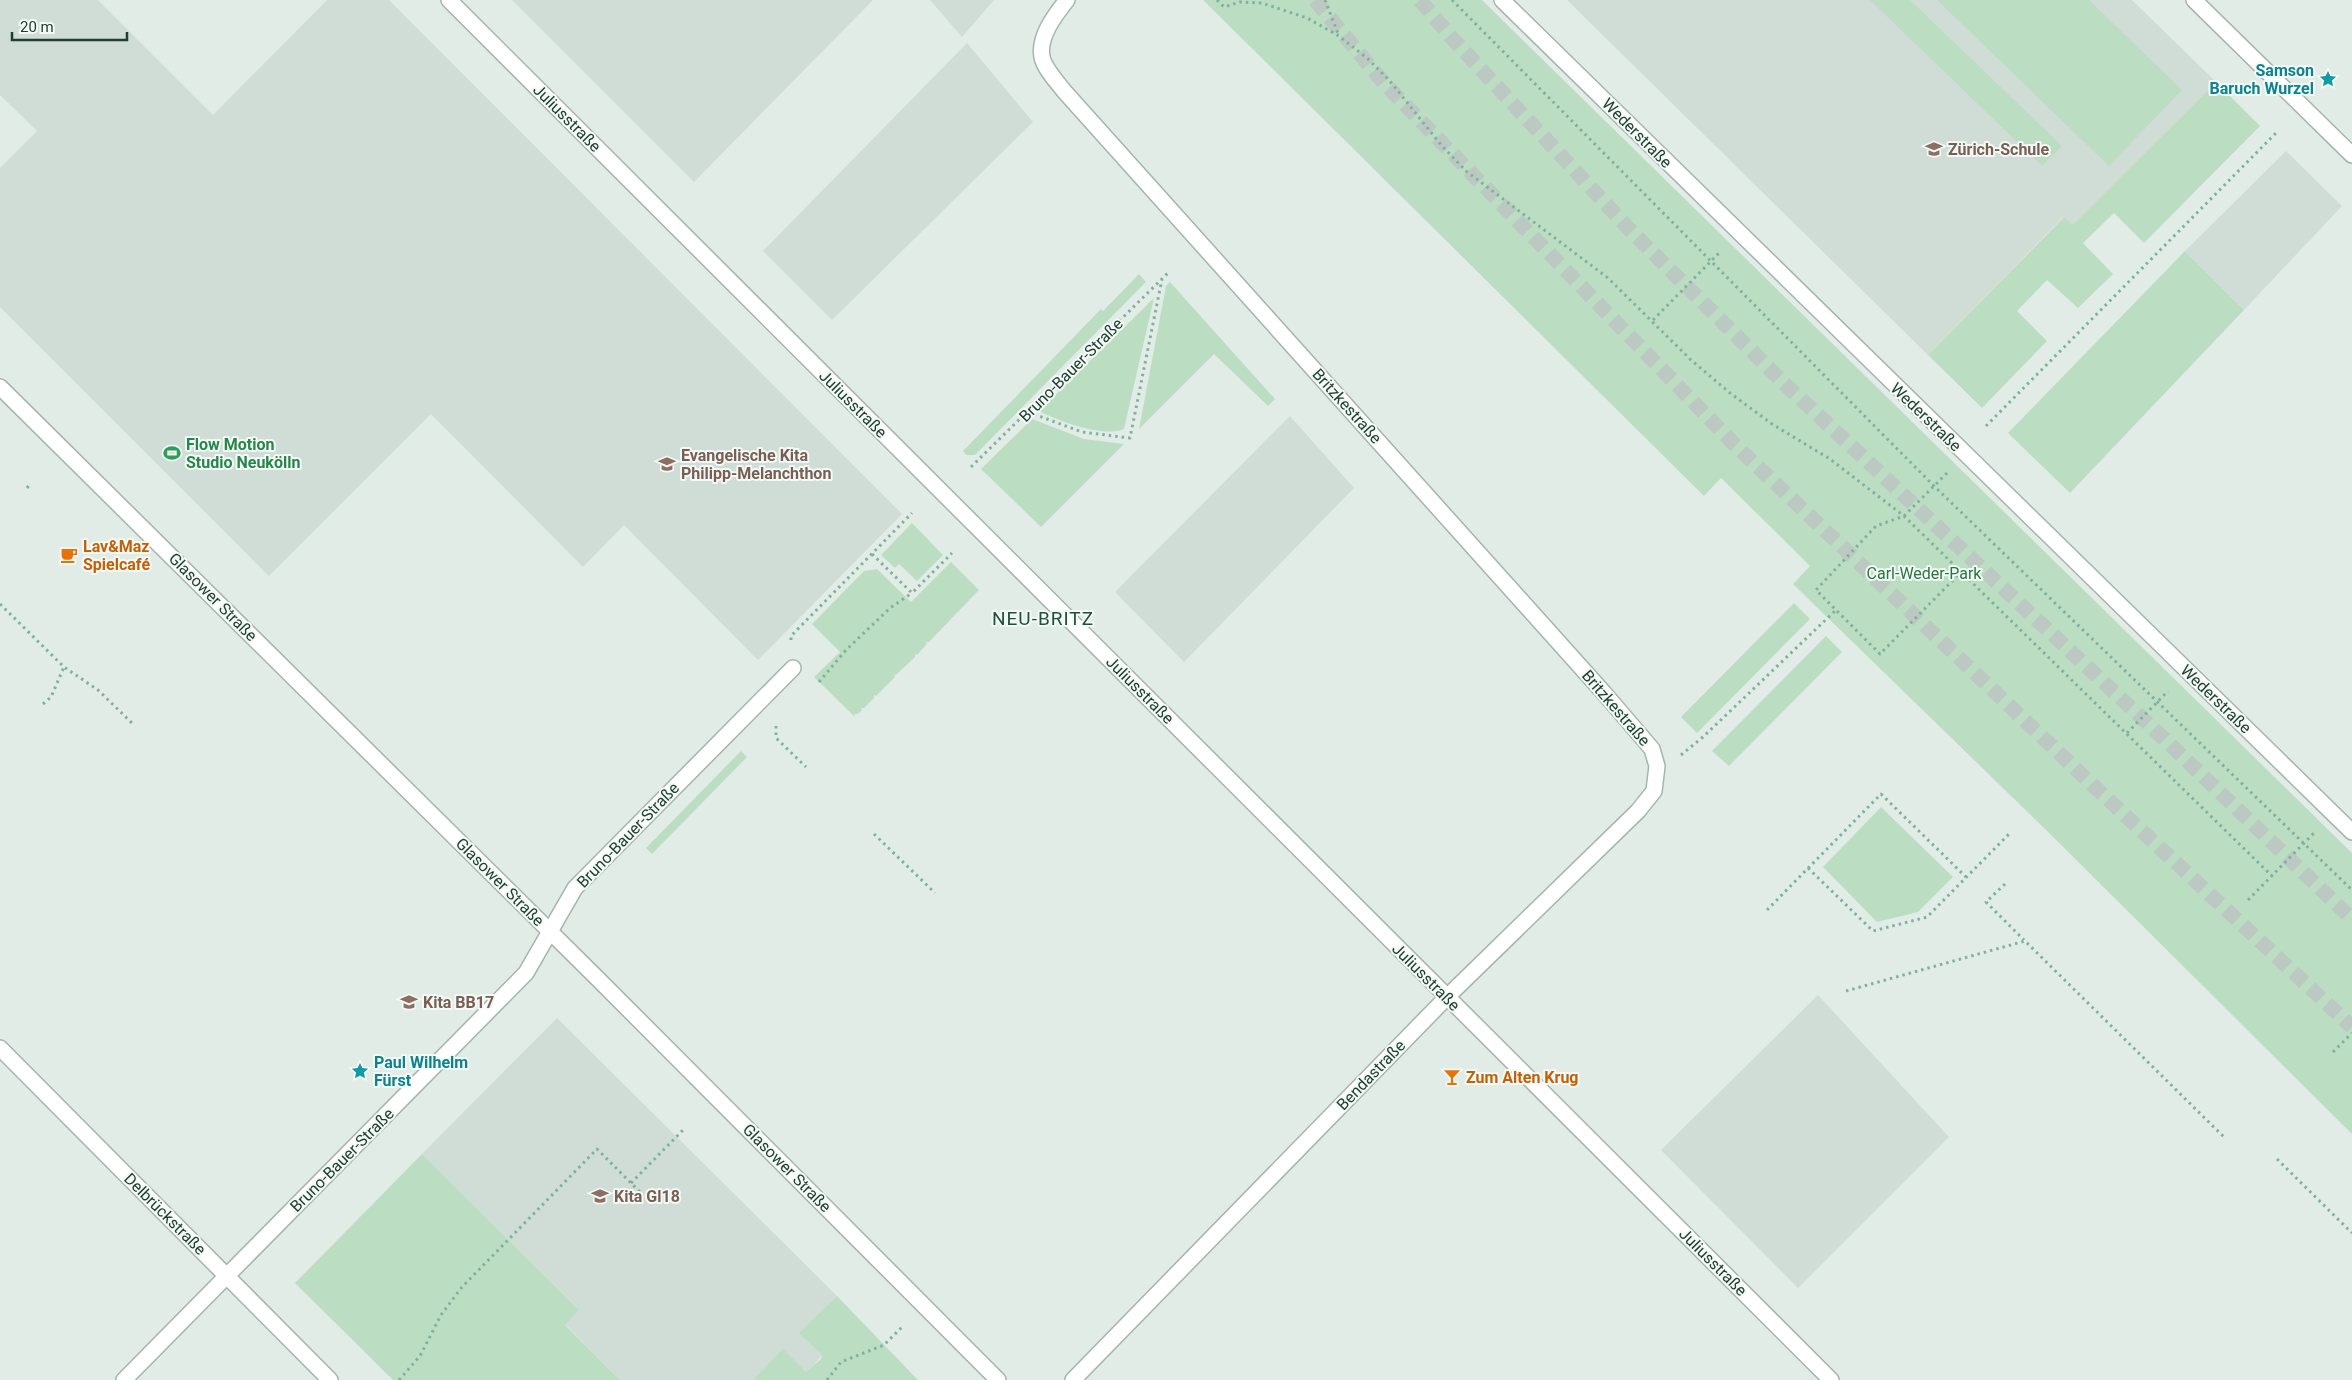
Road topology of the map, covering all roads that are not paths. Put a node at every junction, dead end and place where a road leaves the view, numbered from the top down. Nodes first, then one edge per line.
1 (449, 0) edge
2 (1067, 0) edge
3 (1502, 0) edge
4 (2194, 0) edge
5 (2352, 155) edge
6 (0, 387) edge
7 (793, 668) dead end
8 (1657, 766) joint
9 (2352, 832) edge
10 (550, 931) junction
11 (1447, 998) junction
12 (0, 1048) edge
13 (227, 1276) junction
14 (124, 1380) edge
15 (330, 1380) edge
16 (998, 1380) edge
17 (1073, 1380) edge
18 (1831, 1380) edge

1 - 11 street, Juliusstraße
2 - 8 street, Britzkestraße
3 - 9 street, Wederstraße
4 - 5 street
6 - 10 street, Glasower Straße
7 - 10 street, Bruno-Bauer-Straße
8 - 11 street, Bendastraße
10 - 13 street, Bruno-Bauer-Straße
10 - 16 street, Glasower Straße
11 - 17 street, Bendastraße
11 - 18 street, Juliusstraße
12 - 13 street, Delbrückstraße
13 - 14 street, Bruno-Bauer-Straße
13 - 15 street, Delbrückstraße

